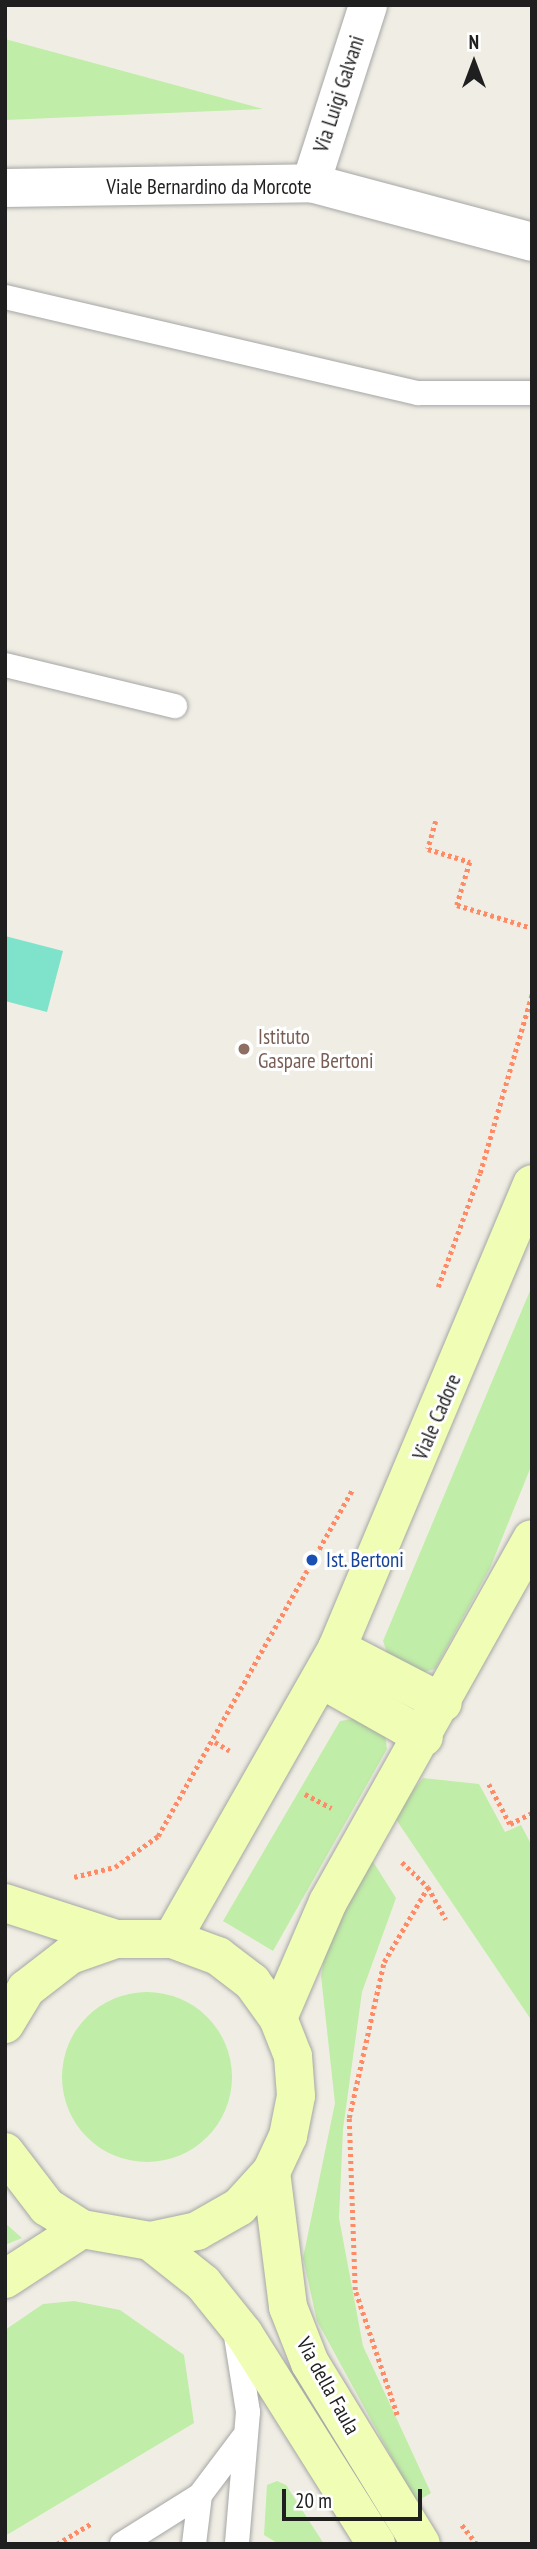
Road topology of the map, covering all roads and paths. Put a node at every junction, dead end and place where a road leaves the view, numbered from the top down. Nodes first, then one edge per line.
1 (368, 5) edge
2 (311, 183) junction
3 (5, 188) edge
4 (532, 242) edge
5 (5, 297) edge
6 (532, 393) edge
7 (5, 665) edge
8 (175, 706) dead end
9 (436, 821) dead end
10 (532, 928) edge
11 (532, 994) edge
12 (532, 1184) edge
13 (435, 1294) dead end
14 (358, 1480) dead end
15 (532, 1539) edge
16 (329, 1664) junction
17 (443, 1703) junction
18 (424, 1737) junction
19 (489, 1784) dead end
20 (299, 1791) dead end
21 (335, 1811) dead end
22 (532, 1814) edge
23 (391, 1851) dead end
24 (62, 1878) dead end
25 (428, 1887) junction
26 (5, 1903) edge
27 (446, 1919) dead end
28 (116, 1939) junction
29 (172, 1939) junction
30 (278, 2018) junction
31 (5, 2024) edge
32 (5, 2152) edge
33 (271, 2172) junction
34 (82, 2229) junction
35 (150, 2241) junction
36 (5, 2279) edge
37 (232, 2318) junction
38 (401, 2423) dead end
39 (247, 2428) junction
40 (200, 2495) junction
41 (102, 2517) dead end
42 (457, 2517) dead end
43 (150, 2535) edge
44 (57, 2544) edge
45 (122, 2544) edge
46 (194, 2544) edge
47 (237, 2544) edge
48 (376, 2544) edge
49 (421, 2544) edge
50 (477, 2544) edge

1 - 2 street, Via Luigi Galvani
2 - 3 street, Viale Bernardino da Morcote
2 - 4 street, Viale Bernardino da Morcote
5 - 6 lane
7 - 8 lane
9 - 10 path
11 - 13 path
12 - 16 main road, Viale Cadore
14 - 24 path
15 - 17 main road
16 - 17 main road
16 - 18 main road
16 - 29 main road, Viale Cadore
17 - 18 main road
18 - 30 main road
19 - 22 path
20 - 21 path
23 - 25 path
25 - 27 path
25 - 38 path
26 - 28 main road
28 - 29 main road
28 - 31 main road
29 - 30 main road
30 - 33 main road
32 - 34 main road
33 - 35 main road
33 - 49 main road, Via della Faula
34 - 35 main road
34 - 36 main road
35 - 37 main road, Via della Faula
37 - 39 lane
37 - 48 main road, Via della Faula
39 - 40 lane
39 - 47 lane
40 - 43 lane
40 - 46 lane
41 - 44 path
42 - 50 path
43 - 45 lane

